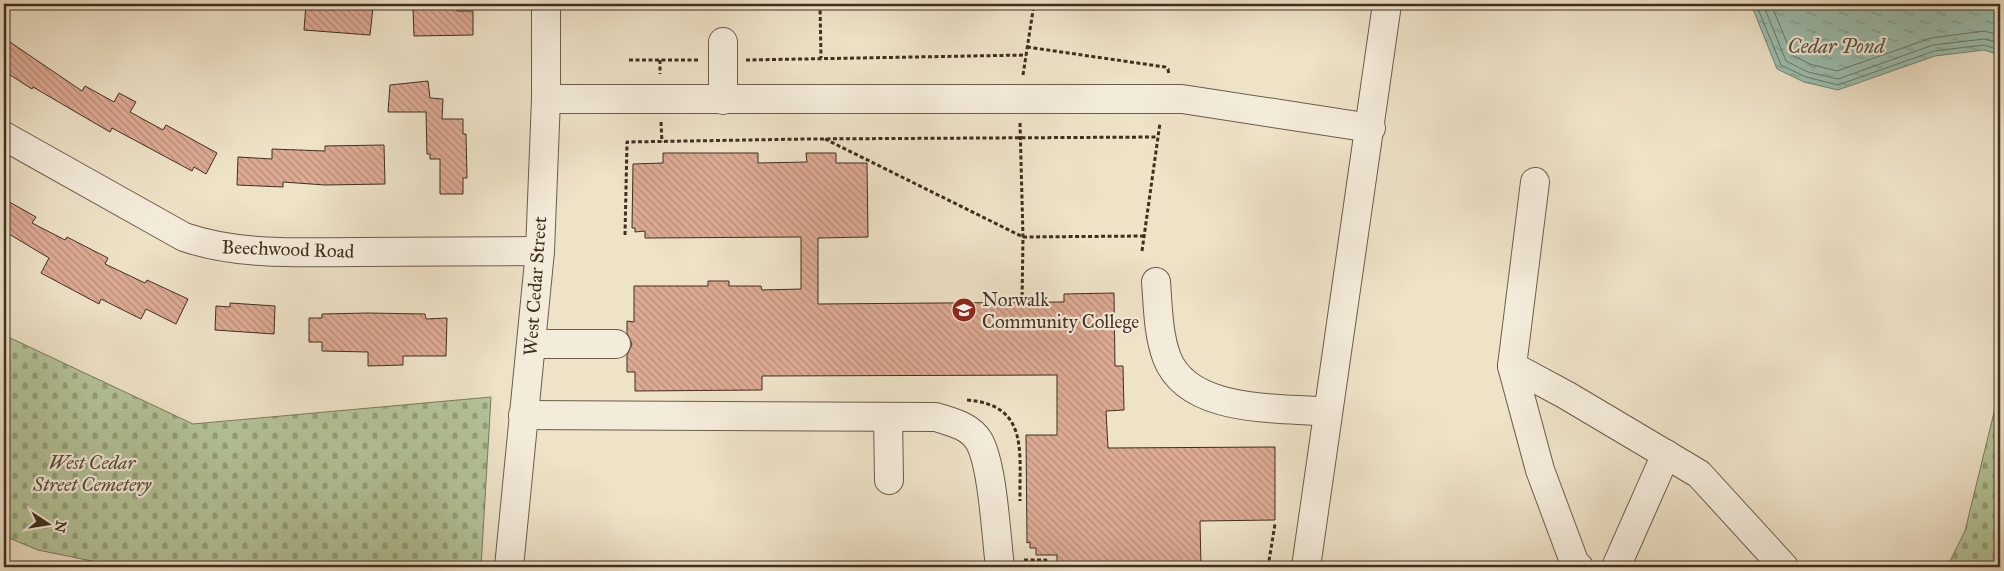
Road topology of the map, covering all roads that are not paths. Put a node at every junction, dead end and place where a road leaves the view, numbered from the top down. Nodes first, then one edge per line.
1 (546, 4) edge
2 (1387, 4) edge
3 (723, 51) road end
4 (546, 99) junction
5 (723, 100) junction
6 (1370, 128) junction
7 (4, 136) edge
8 (1535, 182) dead end
9 (540, 251) junction
10 (1156, 282) dead end
11 (532, 344) junction
12 (616, 344) dead end
13 (1512, 366) junction
14 (1328, 412) junction
15 (523, 415) junction
16 (888, 417) junction
17 (1666, 454) junction
18 (889, 480) dead end
19 (509, 567) edge
20 (1000, 567) edge
21 (1306, 567) edge
22 (1579, 567) edge
23 (1616, 567) edge
24 (1784, 567) edge

1 - 4 street, West Cedar Street
2 - 6 street
3 - 5 street
4 - 5 street
4 - 9 street, West Cedar Street
5 - 6 street
6 - 14 street
7 - 9 street, Beechwood Road
8 - 13 street
9 - 11 street, West Cedar Street
10 - 14 street
11 - 12 street
11 - 15 street, West Cedar Street
13 - 17 street
13 - 22 street
14 - 21 street
15 - 16 street
15 - 19 street, West Cedar Street
16 - 18 street
16 - 20 street
17 - 23 street
17 - 24 street

